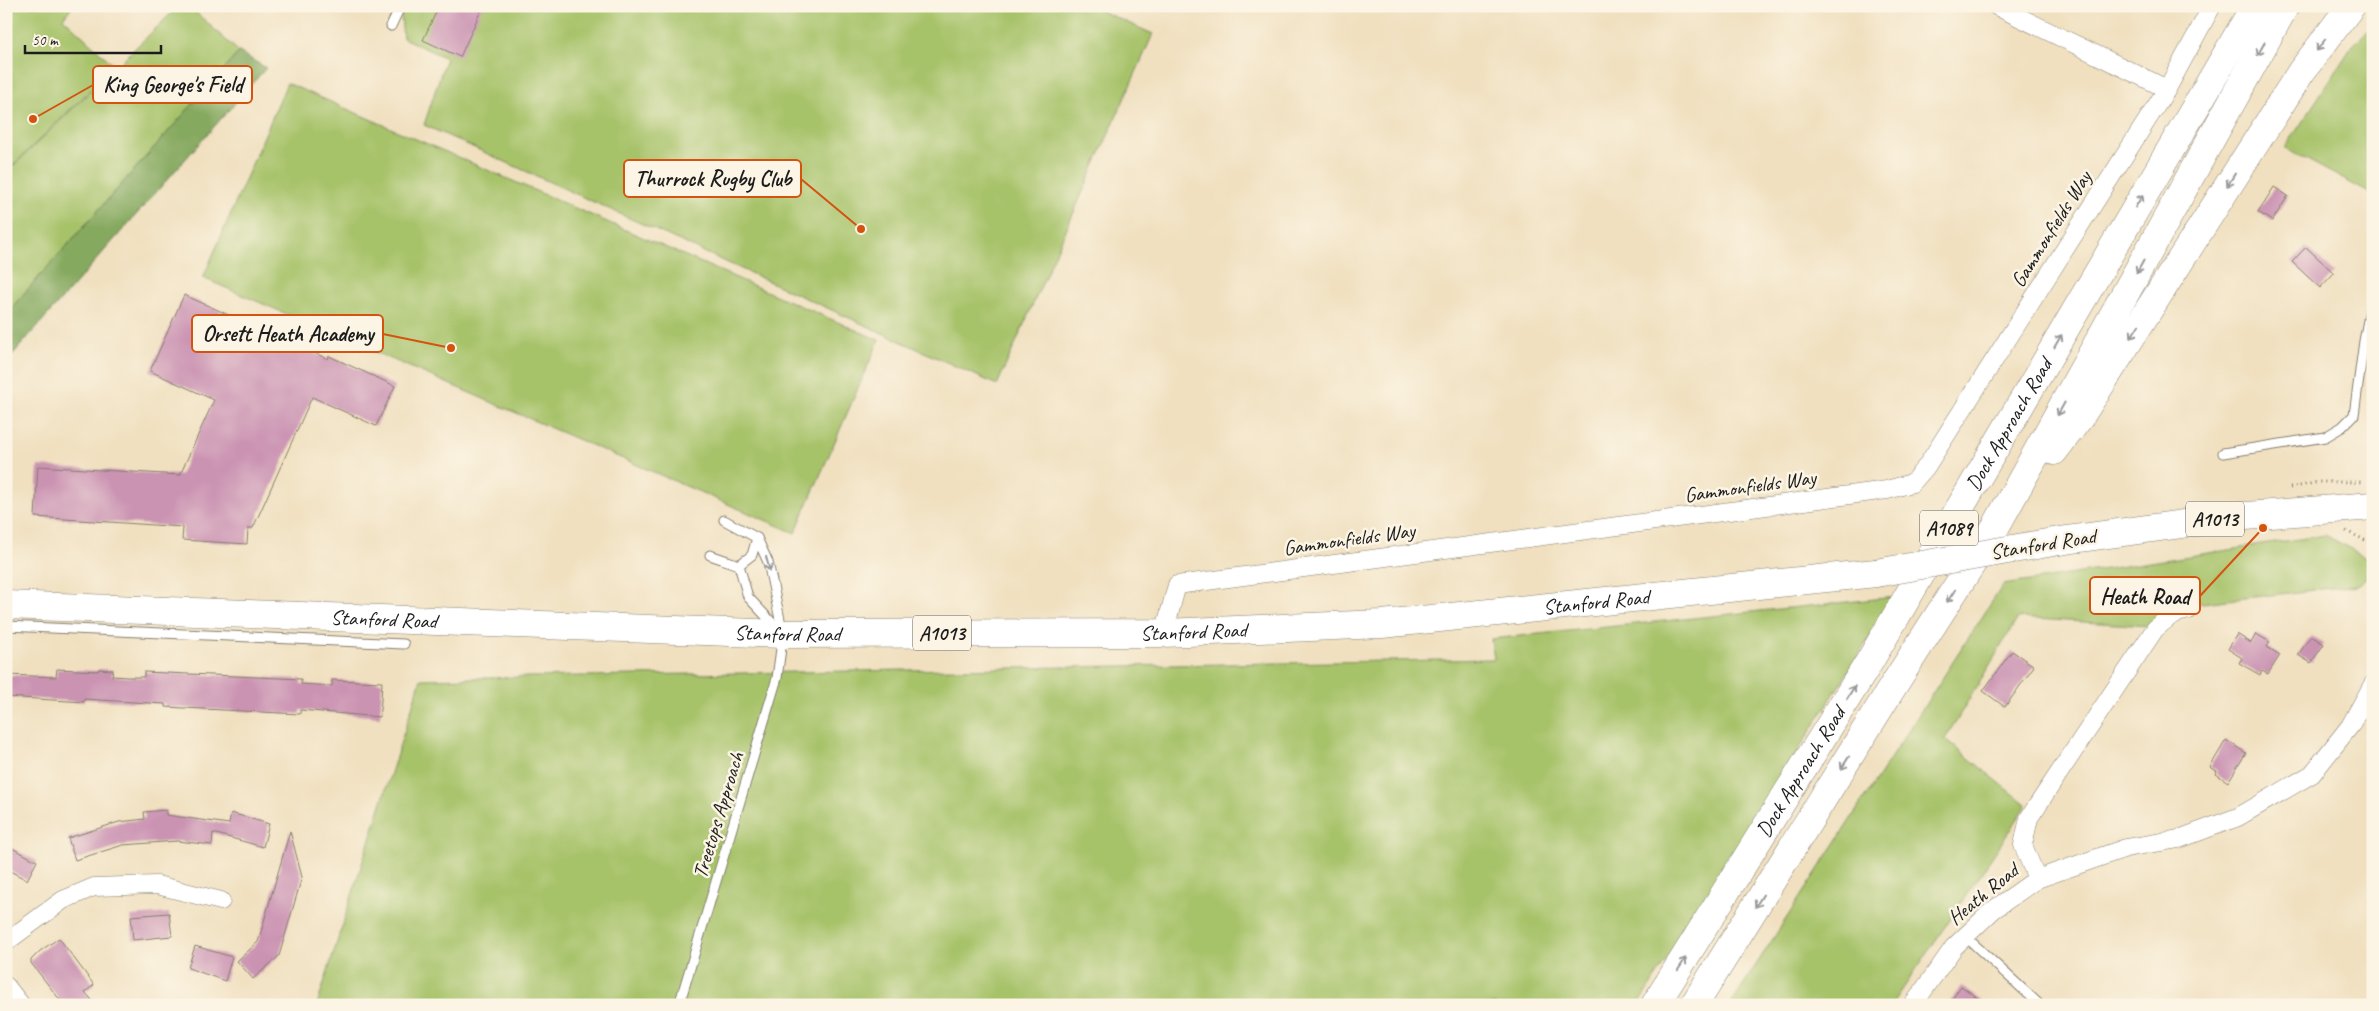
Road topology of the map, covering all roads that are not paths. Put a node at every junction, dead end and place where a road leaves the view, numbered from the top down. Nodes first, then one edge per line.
1 (398, 6) edge
2 (1996, 6) edge
3 (2212, 6) edge
4 (2254, 6) edge
5 (2285, 6) edge
6 (2351, 6) edge
7 (391, 26) dead end
8 (2167, 89) junction
9 (2373, 294) edge
10 (2223, 453) dead end
11 (2373, 506) edge
12 (724, 520) dead end
13 (1996, 526) junction
14 (757, 538) junction
15 (710, 555) dead end
16 (739, 565) junction
17 (6, 605) edge
18 (2188, 610) dead end
19 (6, 626) edge
20 (1164, 632) junction
21 (783, 634) junction
22 (404, 644) dead end
23 (2373, 684) edge
24 (2037, 879) junction
25 (221, 901) dead end
26 (1965, 936) junction
27 (6, 942) edge
28 (6, 986) edge
29 (21, 1005) edge
30 (680, 1005) edge
31 (1655, 1005) edge
32 (1694, 1005) edge
33 (1913, 1005) edge
34 (2040, 1005) edge

1 - 7 lane
2 - 8 street
3 - 8 street
31 -> 4 main road, Dock Approach Road / A1089
5 -> 13 main road
6 -> 13 main road
8 - 20 street, Gammonfields Way
9 - 10 lane
11 - 20 main road, Stanford Road / A1013, bridge
12 - 14 lane
13 -> 32 main road, Dock Approach Road / A1089
14 - 16 lane
14 -> 21 lane, Treetops Approach
15 - 16 lane
16 - 21 lane
17 - 21 main road, Stanford Road / A1013
18 - 24 street
19 - 22 lane
20 - 21 main road, Stanford Road / A1013
21 - 30 lane, Treetops Approach
23 - 24 street, Heath Road
24 - 26 street, Heath Road
25 - 27 street
26 - 33 street, Heath Road
26 - 34 lane
28 - 29 street

